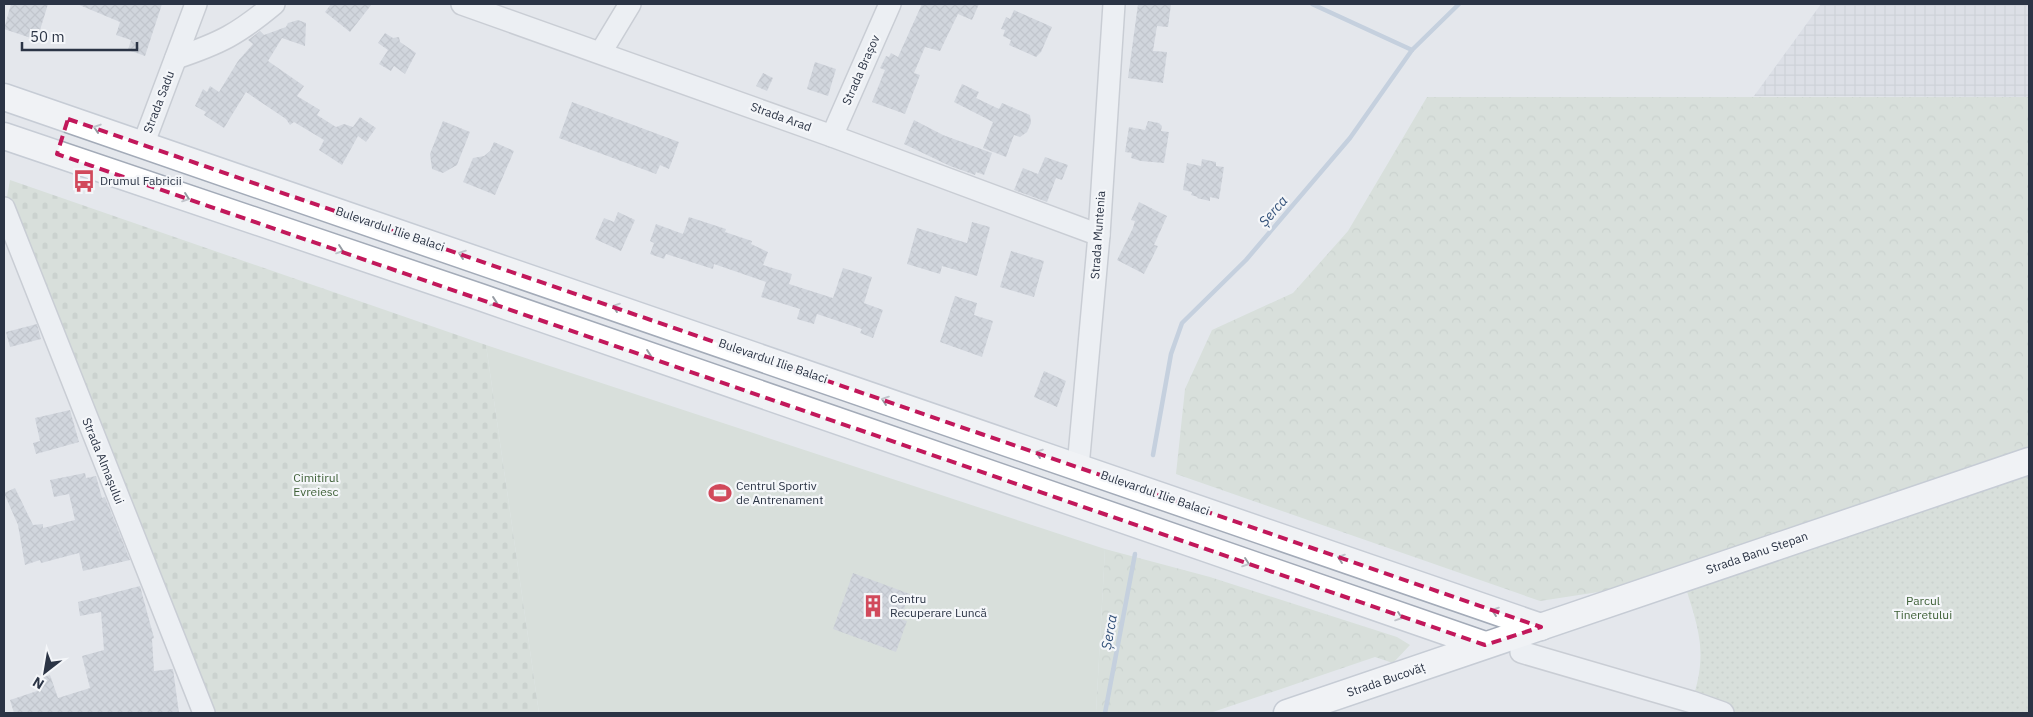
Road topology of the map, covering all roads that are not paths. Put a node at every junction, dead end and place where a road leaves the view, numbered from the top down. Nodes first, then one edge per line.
1 (196, 4) edge
2 (274, 4) edge
3 (462, 4) edge
4 (630, 4) edge
5 (890, 4) edge
6 (1114, 4) edge
7 (601, 52) junction
8 (176, 58) junction
9 (4, 97) edge
10 (68, 119) junction
11 (832, 136) junction
12 (5, 140) edge
13 (143, 144) junction
14 (57, 154) junction
15 (4, 208) edge
16 (1099, 235) junction
17 (2029, 461) edge
18 (1078, 467) junction
19 (1541, 627) junction
20 (1485, 645) junction
21 (1521, 652) dead end
22 (204, 713) edge
23 (1287, 713) edge
24 (1723, 713) edge

1 - 8 street, Strada Sadu
2 - 8 street
3 - 7 street, Strada Arad
4 - 7 street
5 - 11 street, Strada Brașov
6 - 16 street, Strada Muntenia
7 - 11 street, Strada Arad
8 - 13 street, Strada Sadu
9 - 10 main road, Bulevardul Ilie Balaci
13 -> 10 main road, Bulevardul Ilie Balaci
10 - 14 main road
11 - 16 street, Strada Arad
12 - 14 main road
18 -> 13 main road, Bulevardul Ilie Balaci
14 -> 20 main road
15 - 22 street, Strada Almașului
16 - 18 street, Strada Muntenia
17 - 19 main road, Strada Banu Stepan
19 -> 18 main road, Bulevardul Ilie Balaci
19 - 20 main road, Strada Banu Stepan
20 - 23 main road, Strada Bucovăț
21 - 24 street

